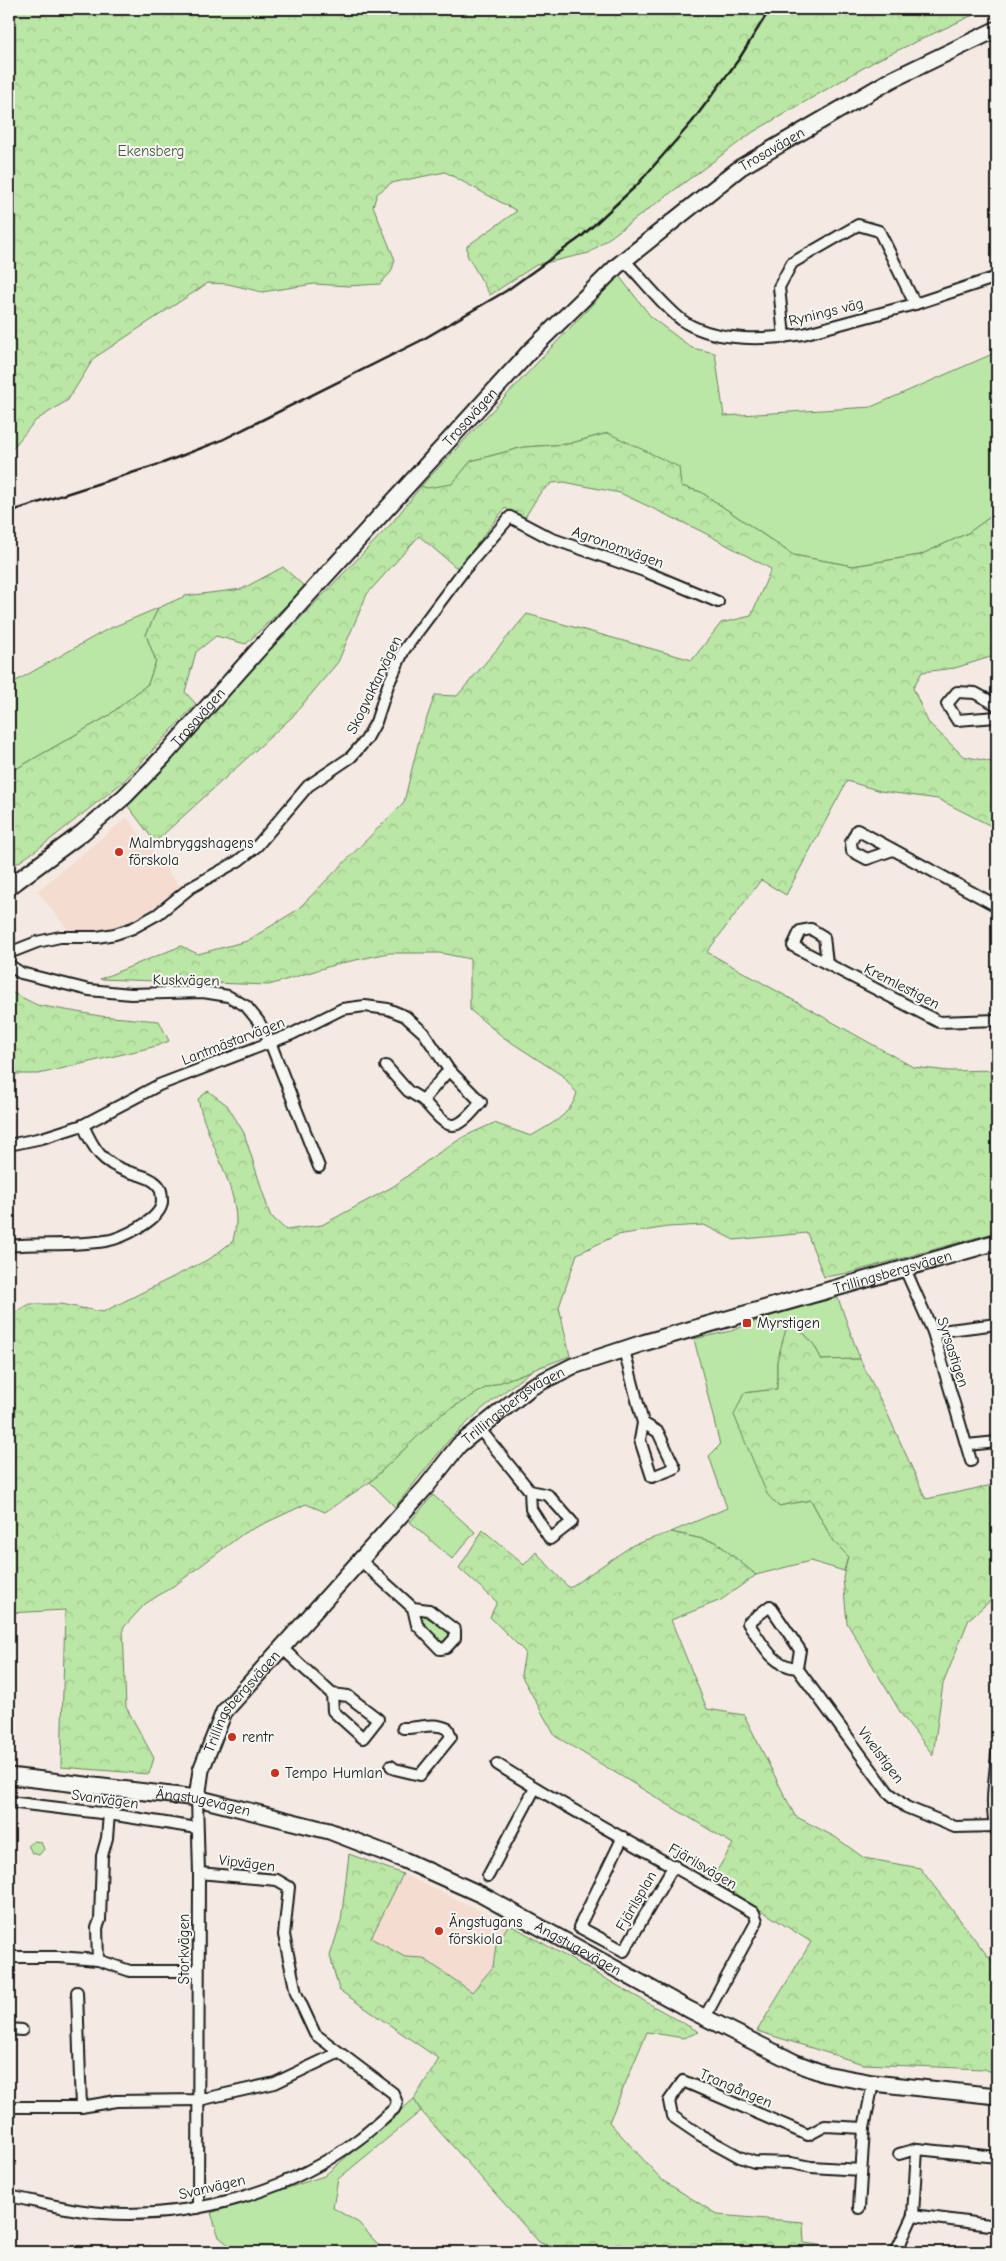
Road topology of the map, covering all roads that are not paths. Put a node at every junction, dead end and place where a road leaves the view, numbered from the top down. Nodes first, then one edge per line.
1 (997, 29) edge
2 (624, 260) junction
3 (997, 277) edge
4 (916, 304) junction
5 (784, 337) junction
6 (510, 517) joint
7 (718, 602) dead end
8 (997, 705) edge
9 (997, 717) edge
10 (893, 850) dead end
11 (9, 887) edge
12 (997, 906) edge
13 (9, 953) edge
14 (827, 963) dead end
15 (9, 965) edge
16 (997, 1020) edge
17 (270, 1042) junction
18 (386, 1066) dead end
19 (449, 1070) junction
20 (423, 1100) junction
21 (83, 1125) junction
22 (9, 1145) edge
23 (319, 1167) dead end
24 (997, 1242) edge
25 (9, 1246) edge
26 (905, 1269) junction
27 (997, 1324) edge
28 (933, 1332) junction
29 (624, 1350) junction
30 (643, 1423) junction
31 (478, 1427) junction
32 (997, 1442) edge
33 (967, 1445) junction
34 (971, 1462) dead end
35 (530, 1491) junction
36 (360, 1560) junction
37 (413, 1608) junction
38 (282, 1648) junction
39 (798, 1668) junction
40 (332, 1694) junction
41 (402, 1728) dead end
42 (997, 1754) edge
43 (497, 1764) dead end
44 (391, 1766) dead end
45 (9, 1776) edge
46 (535, 1788) junction
47 (197, 1798) junction
48 (9, 1802) edge
49 (110, 1814) junction
50 (197, 1828) junction
51 (996, 1829) edge
52 (624, 1837) junction
53 (674, 1865) junction
54 (200, 1873) junction
55 (488, 1876) dead end
56 (9, 1957) edge
57 (98, 1960) junction
58 (198, 1972) junction
59 (77, 1992) dead end
60 (705, 2017) junction
61 (9, 2029) edge
62 (22, 2030) dead end
63 (338, 2053) junction
64 (873, 2083) junction
65 (997, 2096) edge
66 (200, 2100) junction
67 (9, 2106) edge
68 (81, 2106) junction
69 (864, 2128) junction
70 (917, 2149) junction
71 (899, 2154) dead end
72 (997, 2157) edge
73 (861, 2170) junction
74 (9, 2196) edge
75 (198, 2208) junction
76 (859, 2208) dead end
77 (913, 2215) junction
78 (997, 2226) edge
79 (896, 2252) edge

1 - 2 street, Trosavägen
2 - 5 street, Rynings väg
2 - 11 street, Trosavägen
3 - 4 street, Rynings väg
4 - 5 street, Rynings väg
4 - 5 street
6 - 7 street, Agronomvägen
6 - 13 street, Skogvaktarvägen
8 - 9 street
10 - 12 street
14 - 16 street, Kremlestigen
15 - 17 street, Kuskvägen
17 - 19 street, Lantmästarvägen
17 - 21 street, Lantmästarvägen
17 - 23 street, Kuskvägen
18 - 20 street, Lantmästarvägen
19 - 20 street
19 - 20 street, Lantmästarvägen
21 - 22 street, Lantmästarvägen
21 - 25 street
24 - 26 street, Trillingsbergsvägen
26 - 28 street, Syrsastigen
26 - 29 street, Trillingsbergsvägen
27 - 28 street
28 - 33 street, Syrsastigen
29 - 30 street
29 - 31 street, Trillingsbergsvägen
30 - 30 street
31 - 35 street
31 - 36 street, Trillingsbergsvägen
32 - 33 street
33 - 34 street, Syrsastigen
35 - 35 street
36 - 37 street
36 - 38 street, Trillingsbergsvägen
37 - 37 street
38 - 40 street
38 - 47 street, Trillingsbergsvägen
39 - 39 street
39 - 51 street, Vivelstigen
40 - 40 street
41 - 44 street
42 - 51 street
43 - 46 street, Fjärilsvägen
45 - 47 street, Ängstugevägen
46 - 52 street, Fjärilsvägen
46 - 55 street
47 - 50 street, Storkvägen
47 - 60 street, Ängstugevägen
48 - 49 street, Svanvägen
49 - 50 street, Svanvägen
49 - 57 street
50 - 54 street, Storkvägen
52 - 53 street, Fjärilsvägen
52 - 53 street, Fjärilsplan
53 - 60 street, Fjärilsvägen
54 - 58 street, Storkvägen
54 - 63 street, Vipvägen
56 - 57 street
57 - 58 street
58 - 66 street, Storkvägen
59 - 68 street
60 - 64 street, Ängstugevägen
61 - 62 street
63 - 66 street
63 - 75 street, Svanvägen
64 - 65 street, Ängstugevägen
64 - 69 street
66 - 68 street
66 - 75 street, Storkvägen
67 - 68 street
69 - 73 street
69 - 73 street, Trangången
70 - 71 street
70 - 72 street
70 - 77 street
73 - 76 street
74 - 75 street, Svanvägen
77 - 78 street
77 - 79 street

